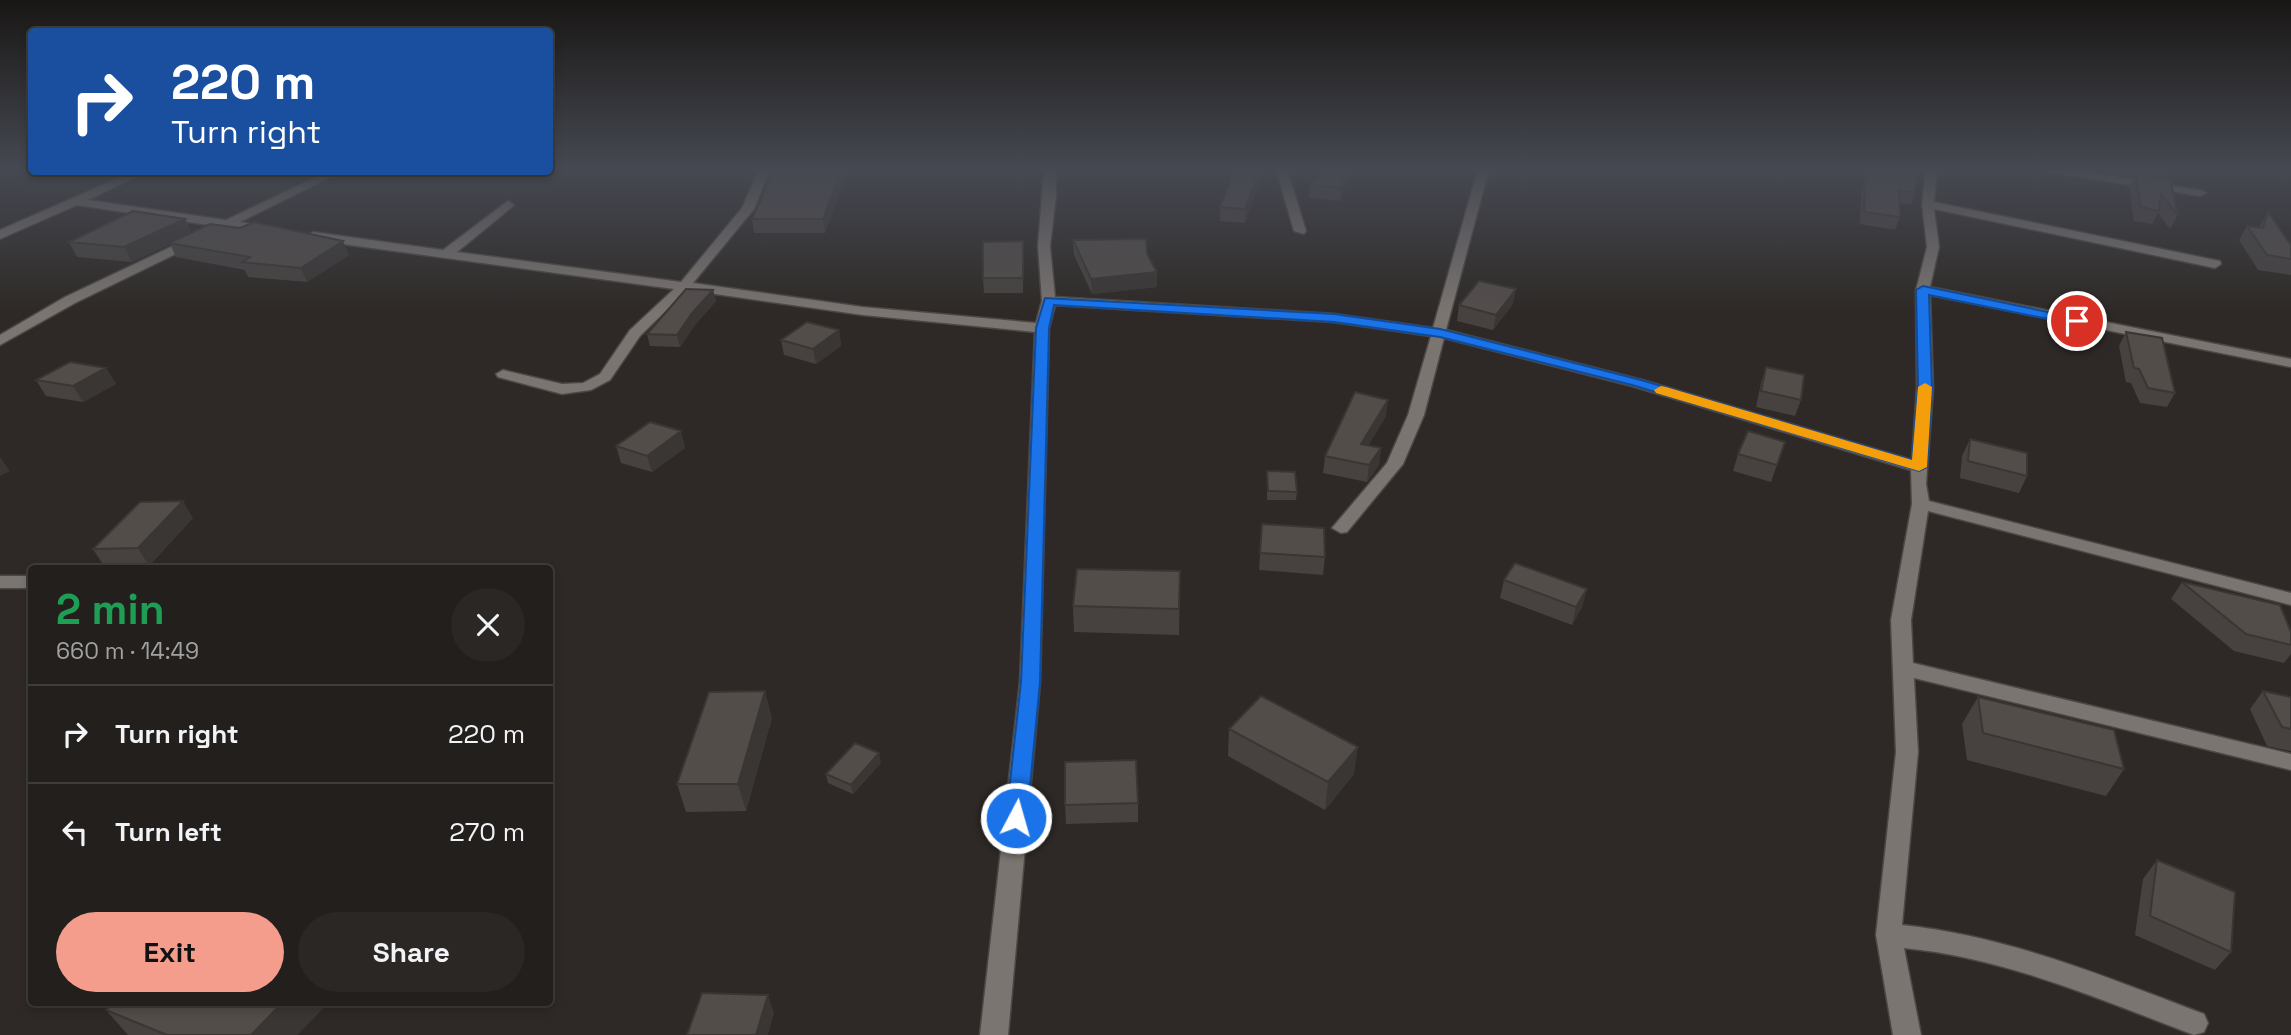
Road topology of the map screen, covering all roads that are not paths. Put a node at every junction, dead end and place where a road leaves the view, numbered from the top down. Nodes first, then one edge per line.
1 (39, 217) edge
2 (183, 217) edge
3 (242, 217) edge
4 (492, 217) edge
5 (741, 217) edge
6 (1047, 217) edge
7 (1296, 217) edge
8 (1471, 217) edge
9 (1930, 217) edge
10 (1992, 217) edge
11 (228, 224) junction
12 (1300, 231) dead end
13 (0, 235) edge
14 (446, 254) junction
15 (2216, 264) dead end
16 (684, 286) junction
17 (1923, 290) junction
18 (1049, 301) junction
19 (1042, 328) junction
20 (1440, 333) junction
21 (0, 341) edge
22 (2291, 363) edge
23 (503, 374) dead end
24 (1919, 467) junction
25 (1921, 504) junction
26 (1341, 528) dead end
27 (0, 582) edge
28 (28, 582) edge
29 (2291, 599) edge
30 (1903, 668) junction
31 (2291, 762) edge
32 (1889, 935) junction
33 (2195, 1023) dead end
34 (994, 1035) edge
35 (1907, 1035) edge

1 - 13 street
2 - 11 street
3 - 11 street
4 - 14 street
5 - 16 street
6 - 18 street
7 - 12 street
8 - 20 street
9 - 17 street
10 - 15 street
11 - 14 street
11 - 21 street
14 - 16 street
16 - 19 street
16 - 23 street
17 - 22 street
17 - 24 street
18 - 19 street
18 - 20 street
19 - 34 street
20 - 24 street
20 - 26 street
24 - 25 street
25 - 29 street
25 - 30 street
27 - 28 street
30 - 31 street
30 - 32 street
32 - 33 street
32 - 35 street

